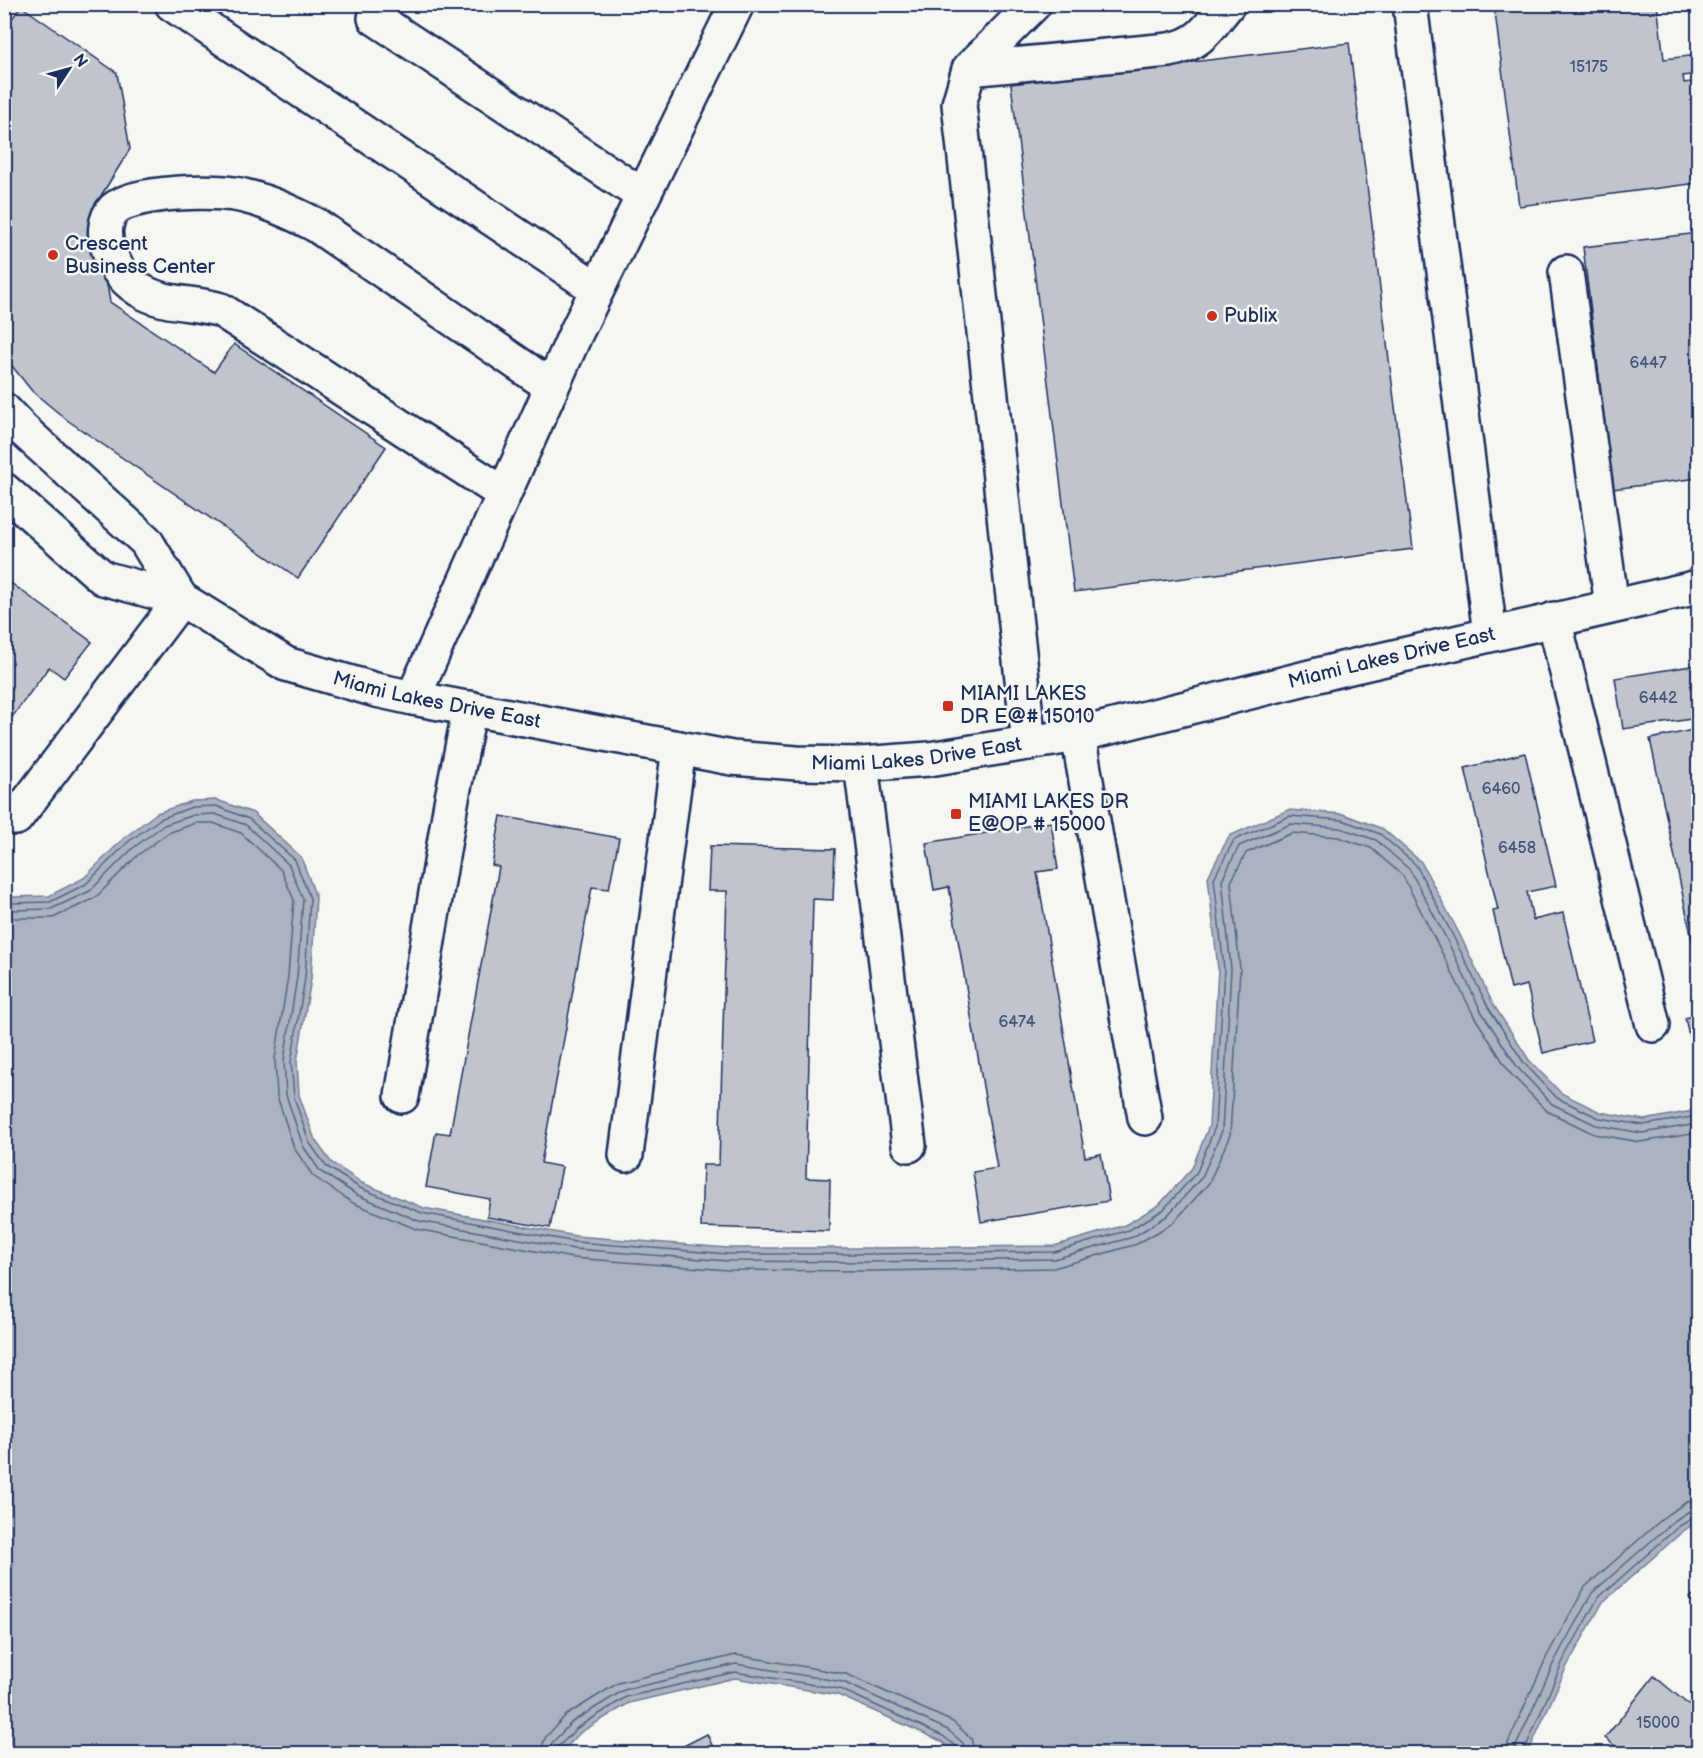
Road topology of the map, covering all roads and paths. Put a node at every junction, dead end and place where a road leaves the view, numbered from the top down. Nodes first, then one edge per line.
1 (172, 4) edge
2 (384, 4) edge
3 (737, 4) edge
4 (1034, 4) edge
5 (1228, 4) edge
6 (1410, 4) edge
7 (969, 69) junction
8 (642, 195) junction
9 (1566, 272) dead end
10 (597, 289) junction
11 (552, 387) junction
12 (4, 410) edge
13 (4, 490) edge
14 (504, 494) junction
15 (1698, 586) edge
16 (181, 599) junction
17 (1612, 606) junction
18 (1554, 619) junction
19 (1490, 634) junction
20 (413, 698) junction
21 (470, 708) junction
22 (1078, 735) junction
23 (1029, 743) junction
24 (679, 747) junction
25 (861, 764) junction
26 (16, 818) dead end
27 (1653, 1025) dead end
28 (402, 1096) dead end
29 (1145, 1118) dead end
30 (909, 1145) dead end
31 (626, 1155) dead end

1 - 10 main road
2 - 8 main road
3 - 8 main road
4 - 7 main road
5 - 7 main road
6 - 19 main road
7 - 23 main road
8 - 10 main road
9 - 17 main road
10 - 11 main road
11 - 14 main road
11 - 14 main road
12 - 16 main road, Miami Lakes Drive East
13 - 16 main road, Miami Lakes Drive East
14 - 20 main road
15 - 17 main road, Miami Lakes Drive East
16 - 20 main road, Miami Lakes Drive East
16 - 26 main road
17 - 18 main road, Miami Lakes Drive East
18 - 19 main road, Miami Lakes Drive East
18 - 27 main road
19 - 22 main road, Miami Lakes Drive East
20 - 21 main road, Miami Lakes Drive East
21 - 24 main road, Miami Lakes Drive East
21 - 28 main road
22 - 23 main road, Miami Lakes Drive East
22 - 29 main road
23 - 25 main road, Miami Lakes Drive East
24 - 25 main road, Miami Lakes Drive East
24 - 31 main road
25 - 30 main road

